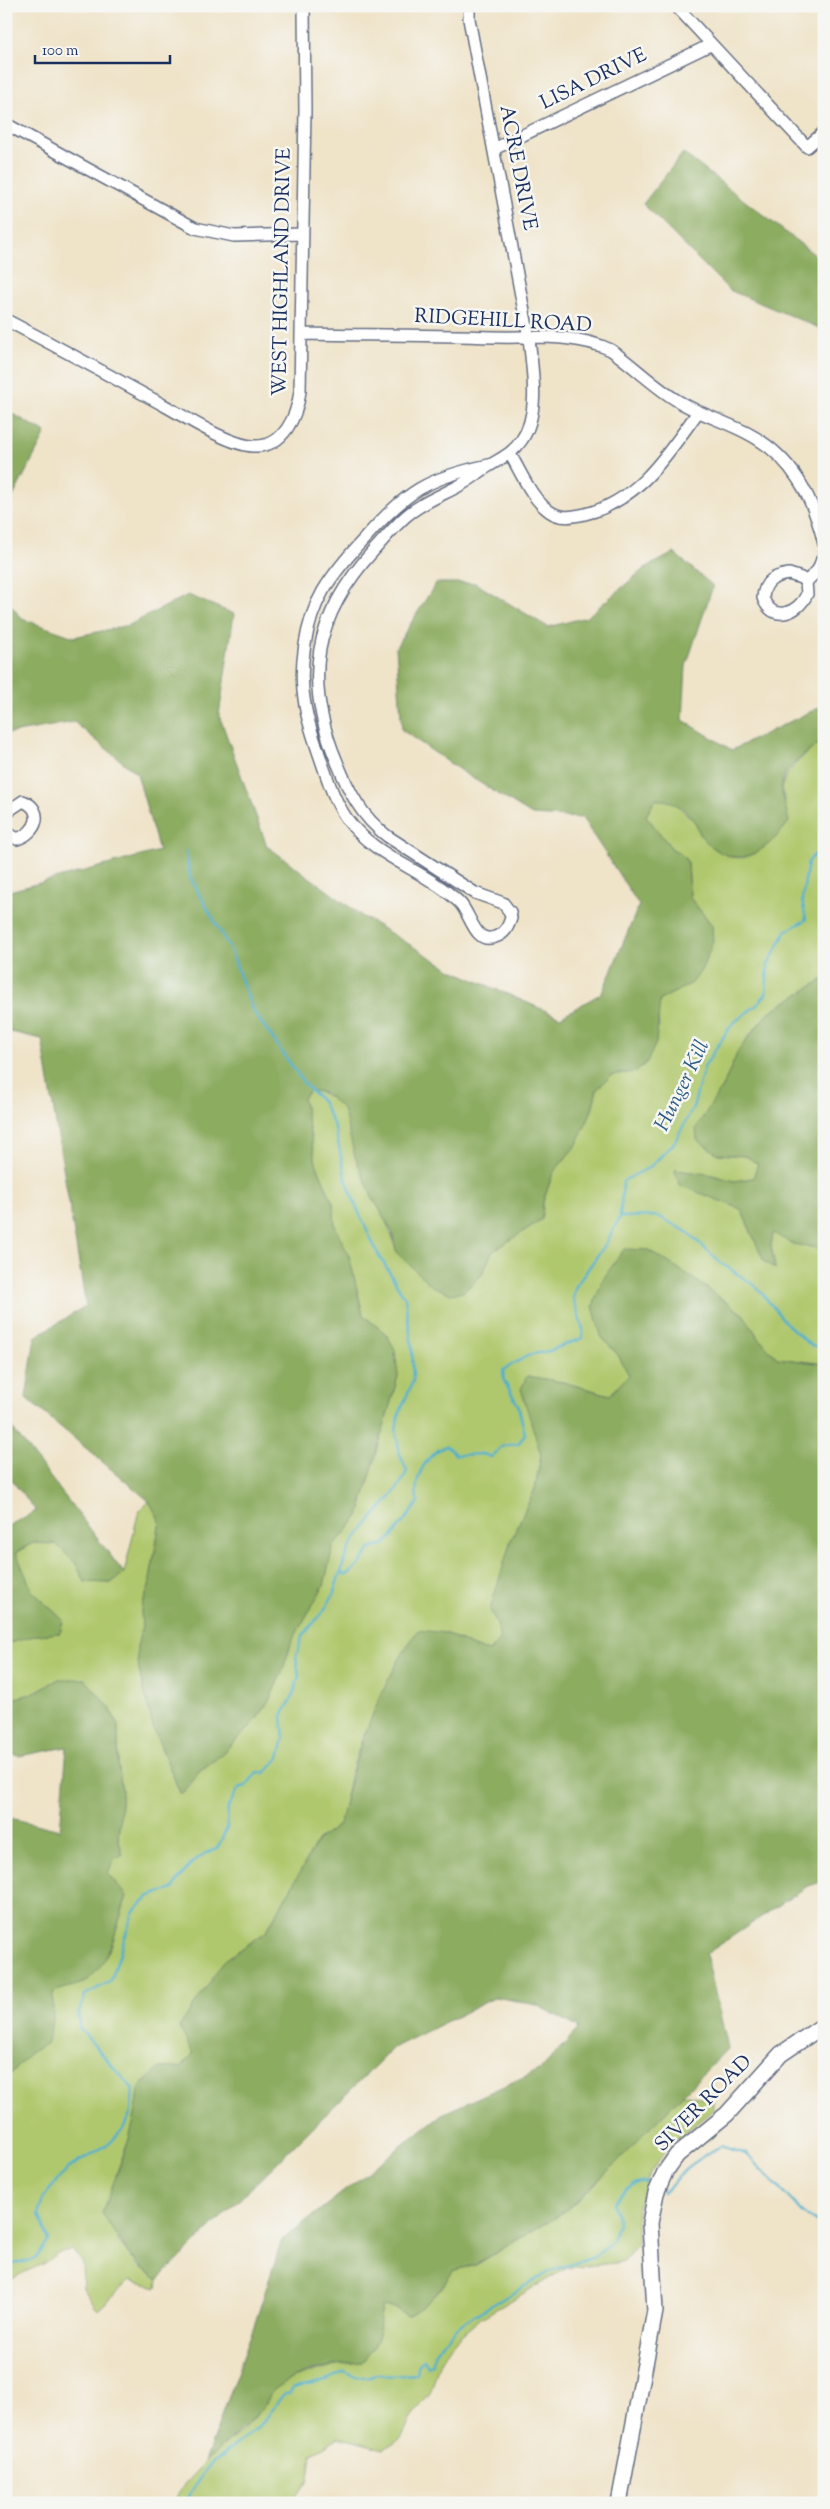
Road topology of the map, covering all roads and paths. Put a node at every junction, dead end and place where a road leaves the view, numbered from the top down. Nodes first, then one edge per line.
1 (304, 6) edge
2 (469, 6) edge
3 (676, 6) edge
4 (710, 45) junction
5 (6, 124) edge
6 (824, 132) edge
7 (494, 148) junction
8 (302, 234) junction
9 (6, 320) edge
10 (302, 334) junction
11 (529, 338) junction
12 (698, 412) junction
13 (510, 454) junction
14 (489, 465) junction
15 (394, 507) junction
16 (404, 517) junction
17 (824, 544) edge
18 (824, 554) edge
19 (806, 582) dead end
20 (310, 625) junction
21 (323, 630) junction
22 (333, 754) junction
23 (320, 757) junction
24 (6, 816) edge
25 (6, 832) edge
26 (395, 841) junction
27 (388, 854) junction
28 (824, 2025) edge
29 (619, 2503) edge

1 - 8 street, WEST HIGHLAND DRIVE
2 - 7 street, ACRE DRIVE
3 - 4 street
4 - 6 street
4 - 7 street, LISA DRIVE
5 - 8 street
7 - 11 street, ACRE DRIVE
8 - 10 street, WEST HIGHLAND DRIVE
9 - 10 street, WEST HIGHLAND DRIVE
10 - 11 street, RIDGEHILL ROAD
11 - 12 street, RIDGEHILL ROAD
11 - 13 street, ACRE DRIVE
12 - 13 street
12 - 17 street, RIDGEHILL ROAD
13 - 14 street
14 - 15 street
14 - 16 street
15 - 16 street
15 - 20 street
16 - 21 street
18 - 19 street
20 - 21 street
20 - 23 street
21 - 22 street
22 - 23 street
22 - 26 street
23 - 27 street
24 - 25 street
26 - 27 street
26 - 27 street
28 - 29 street, SIVER ROAD

